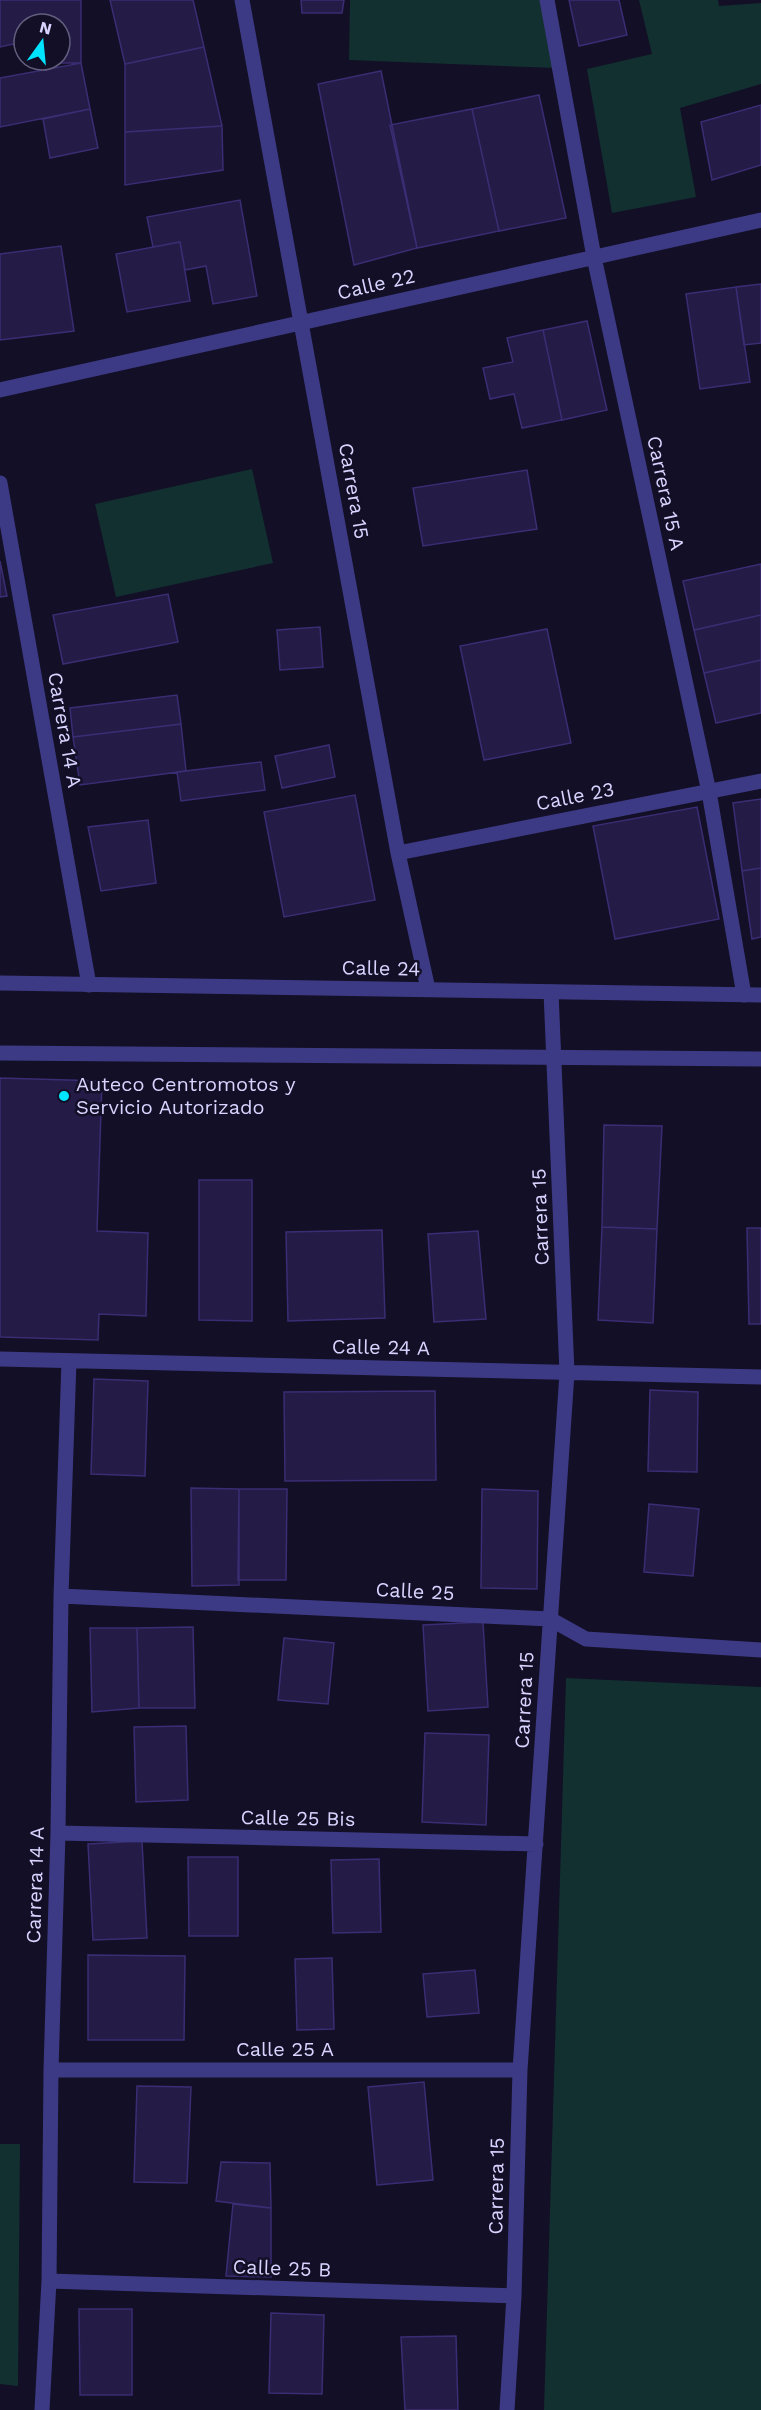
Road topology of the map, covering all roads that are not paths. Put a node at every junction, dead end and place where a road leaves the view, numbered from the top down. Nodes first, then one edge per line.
1 (242, 0) edge
2 (547, 0) edge
3 (761, 220) edge
4 (594, 258) junction
5 (302, 322) junction
6 (0, 390) edge
7 (0, 483) edge
8 (761, 781) edge
9 (708, 792) junction
10 (398, 853) junction
11 (0, 983) edge
12 (89, 984) junction
13 (428, 989) junction
14 (551, 992) junction
15 (744, 995) junction
16 (761, 995) edge
17 (0, 1053) edge
18 (554, 1057) junction
19 (761, 1059) edge
20 (0, 1359) edge
21 (69, 1361) junction
22 (567, 1373) junction
23 (761, 1377) edge
24 (61, 1596) junction
25 (550, 1619) junction
26 (761, 1650) edge
27 (58, 1833) junction
28 (536, 1845) junction
29 (51, 2070) junction
30 (520, 2070) junction
31 (49, 2281) junction
32 (514, 2296) junction
33 (42, 2410) edge
34 (507, 2410) edge

1 - 5 street, Carrera 15
2 - 4 street, Carrera 15 A
3 - 4 street, Calle 22
4 - 5 street, Calle 22
4 - 9 street, Carrera 15 A
5 - 6 street, Calle 22
5 - 10 street, Carrera 15
7 - 12 street, Carrera 14 A
8 - 9 street, Calle 23
9 - 10 street, Calle 23
9 - 15 street, Carrera 15 A
10 - 13 street, Carrera 15
11 - 12 street, Calle 24
12 - 13 street, Calle 24
13 - 14 street, Calle 24
14 - 15 street, Calle 24
14 - 18 street, Carrera 15
15 - 16 street, Calle 24
17 - 18 street
18 - 19 street
18 - 22 street, Carrera 15
20 - 21 street, Calle 24 A
21 - 22 street, Calle 24 A
21 - 24 street, Carrera 14 A
22 - 23 street, Calle 24 A
22 - 25 street, Carrera 15
24 - 25 street, Calle 25
24 - 27 street, Carrera 14 A
25 - 26 street, Calle 25
25 - 28 street, Carrera 15
27 - 28 street, Calle 25 Bis
27 - 29 street, Carrera 14 A
28 - 30 street, Carrera 15
29 - 30 street, Calle 25 A
29 - 31 street, Carrera 14 A
30 - 32 street, Carrera 15
31 - 32 street, Calle 25 B
31 - 33 street, Carrera 14 A
32 - 34 street, Carrera 15

